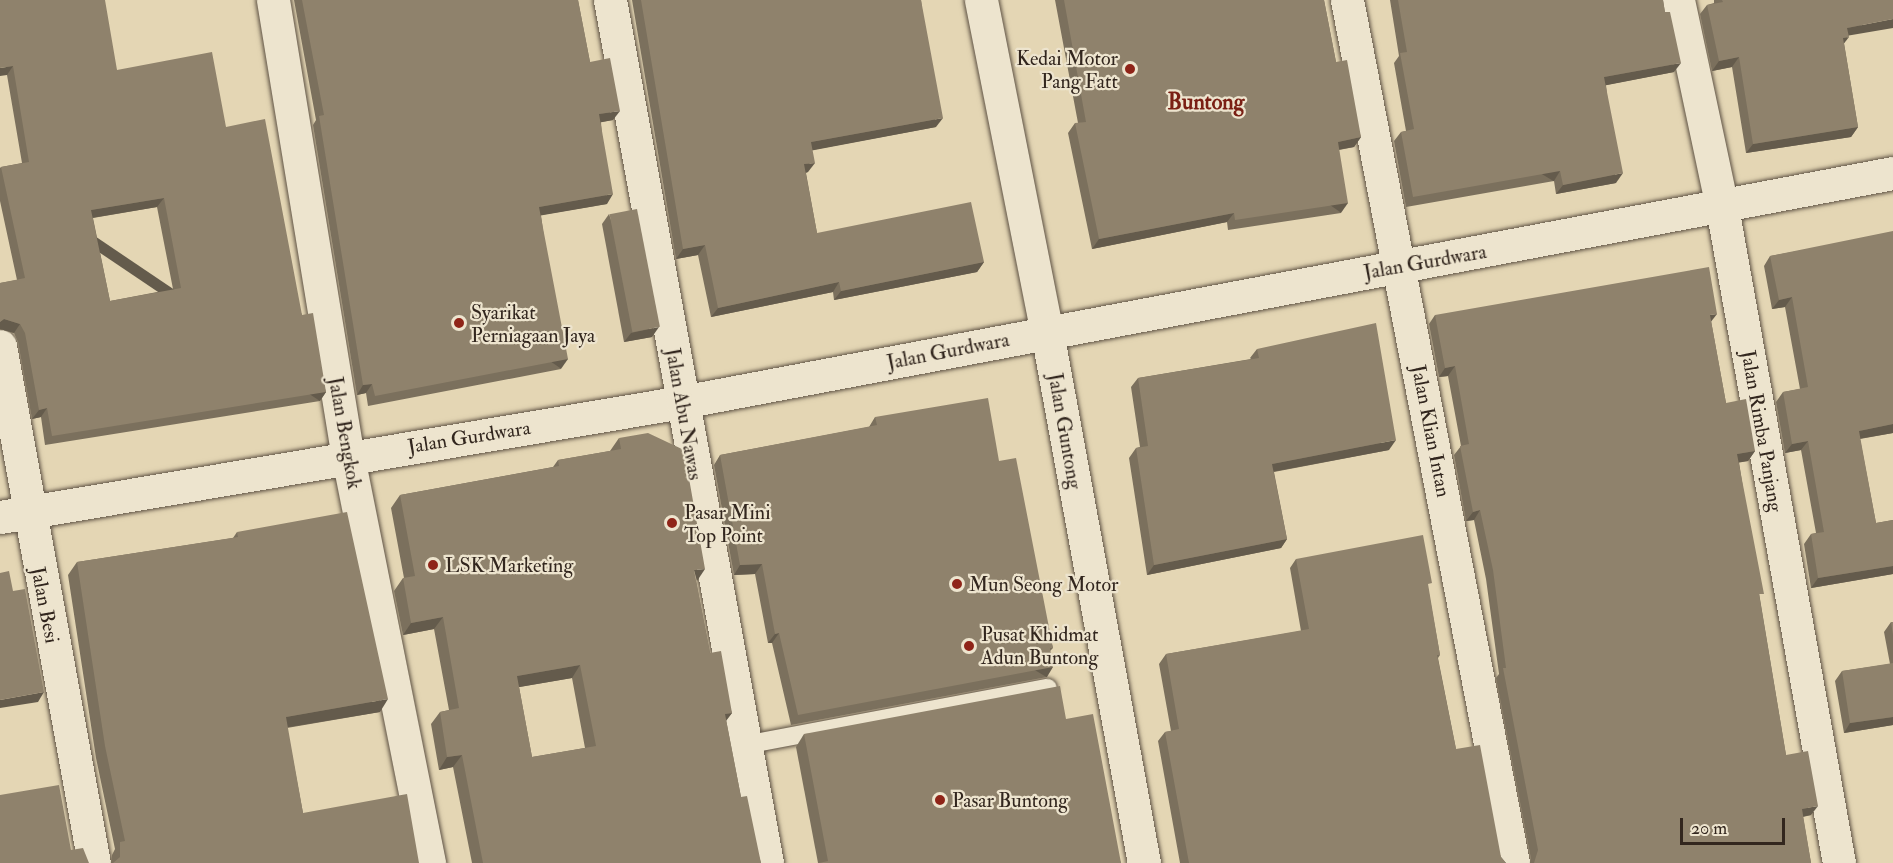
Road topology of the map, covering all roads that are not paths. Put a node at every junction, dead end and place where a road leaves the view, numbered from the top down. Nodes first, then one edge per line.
1 (273, 0) edge
2 (610, 0) edge
3 (981, 0) edge
4 (1347, 0) edge
5 (1678, 0) edge
6 (1893, 173) edge
7 (1722, 207) junction
8 (1400, 267) junction
9 (1047, 332) junction
10 (0, 346) edge
11 (682, 402) junction
12 (348, 457) junction
13 (14, 515) edge
14 (1048, 688) edge
15 (745, 745) junction
16 (94, 863) edge
17 (429, 863) edge
18 (767, 863) edge
19 (1144, 863) edge
20 (1513, 863) edge
21 (1839, 863) edge

1 - 12 street, Jalan Bengkok
2 - 11 street, Jalan Abu Nawas
3 - 9 street, Jalan Guntong
4 - 8 street, Jalan Klian Intan
5 - 7 street, Jalan Rimba Panjang
6 - 7 street, Jalan Gurdwara
7 - 8 street, Jalan Gurdwara
7 - 21 street, Jalan Rimba Panjang
8 - 9 street, Jalan Gurdwara
8 - 20 street, Jalan Klian Intan
9 - 11 street, Jalan Gurdwara
9 - 19 street, Jalan Guntong
10 - 13 street, Jalan Besi
11 - 12 street, Jalan Gurdwara
11 - 15 street, Jalan Abu Nawas
12 - 13 street, Jalan Gurdwara
12 - 17 street, Jalan Bengkok
13 - 16 street, Jalan Besi
14 - 15 lane
15 - 18 street, Jalan Abu Nawas

